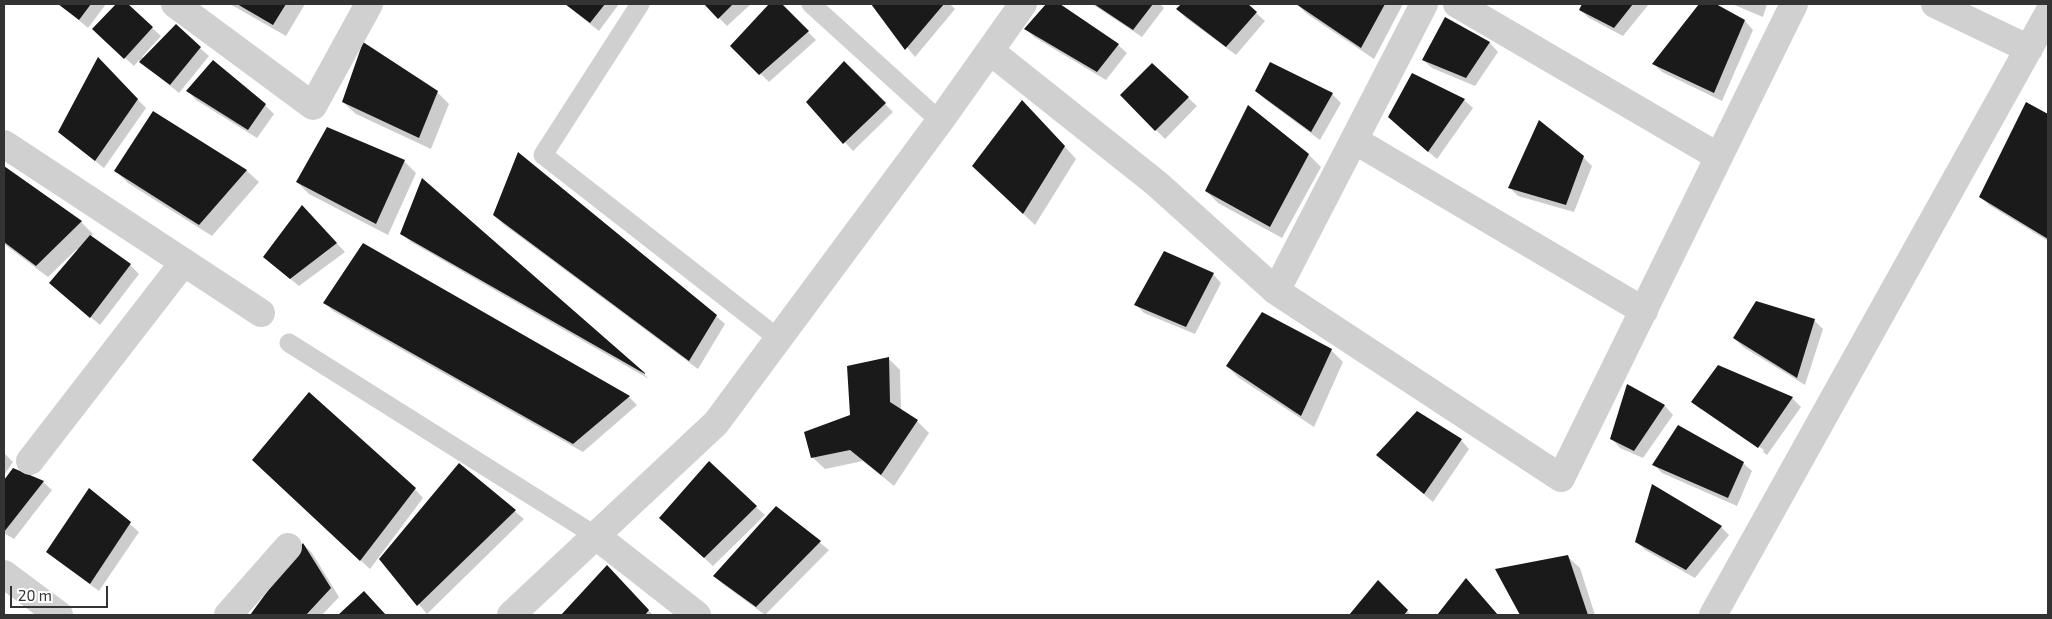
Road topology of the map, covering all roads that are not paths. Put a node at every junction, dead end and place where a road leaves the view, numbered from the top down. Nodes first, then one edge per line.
1 (175, 4) edge
2 (370, 4) edge
3 (640, 4) edge
4 (811, 4) edge
5 (1023, 4) edge
6 (1424, 4) edge
7 (1457, 4) edge
8 (1794, 4) edge
9 (1935, 4) edge
10 (2048, 14) edge
11 (2029, 49) junction
12 (990, 50) junction
13 (940, 121) junction
14 (1354, 140) junction
15 (4, 144) edge
16 (1719, 157) junction
17 (184, 262) junction
18 (1276, 291) junction
19 (1644, 311) junction
20 (261, 313) dead end
21 (778, 340) junction
22 (289, 343) dead end
23 (30, 461) dead end
24 (596, 536) junction
25 (288, 547) dead end
26 (4, 574) edge
27 (59, 615) edge
28 (228, 615) edge
29 (511, 615) edge
30 (697, 615) edge
31 (1713, 615) edge

1 - 2 street
3 - 21 lane
4 - 13 lane
5 - 12 street
6 - 14 street
7 - 16 street
8 - 16 street
9 - 11 street
10 - 11 street
11 - 31 street
12 - 13 street
12 - 18 street
13 - 21 street
14 - 18 street
14 - 19 street
15 - 17 street
16 - 19 street
17 - 20 street
17 - 23 street
18 - 19 street
21 - 24 street
22 - 24 lane
24 - 29 street
24 - 30 street
25 - 28 street
26 - 27 street

